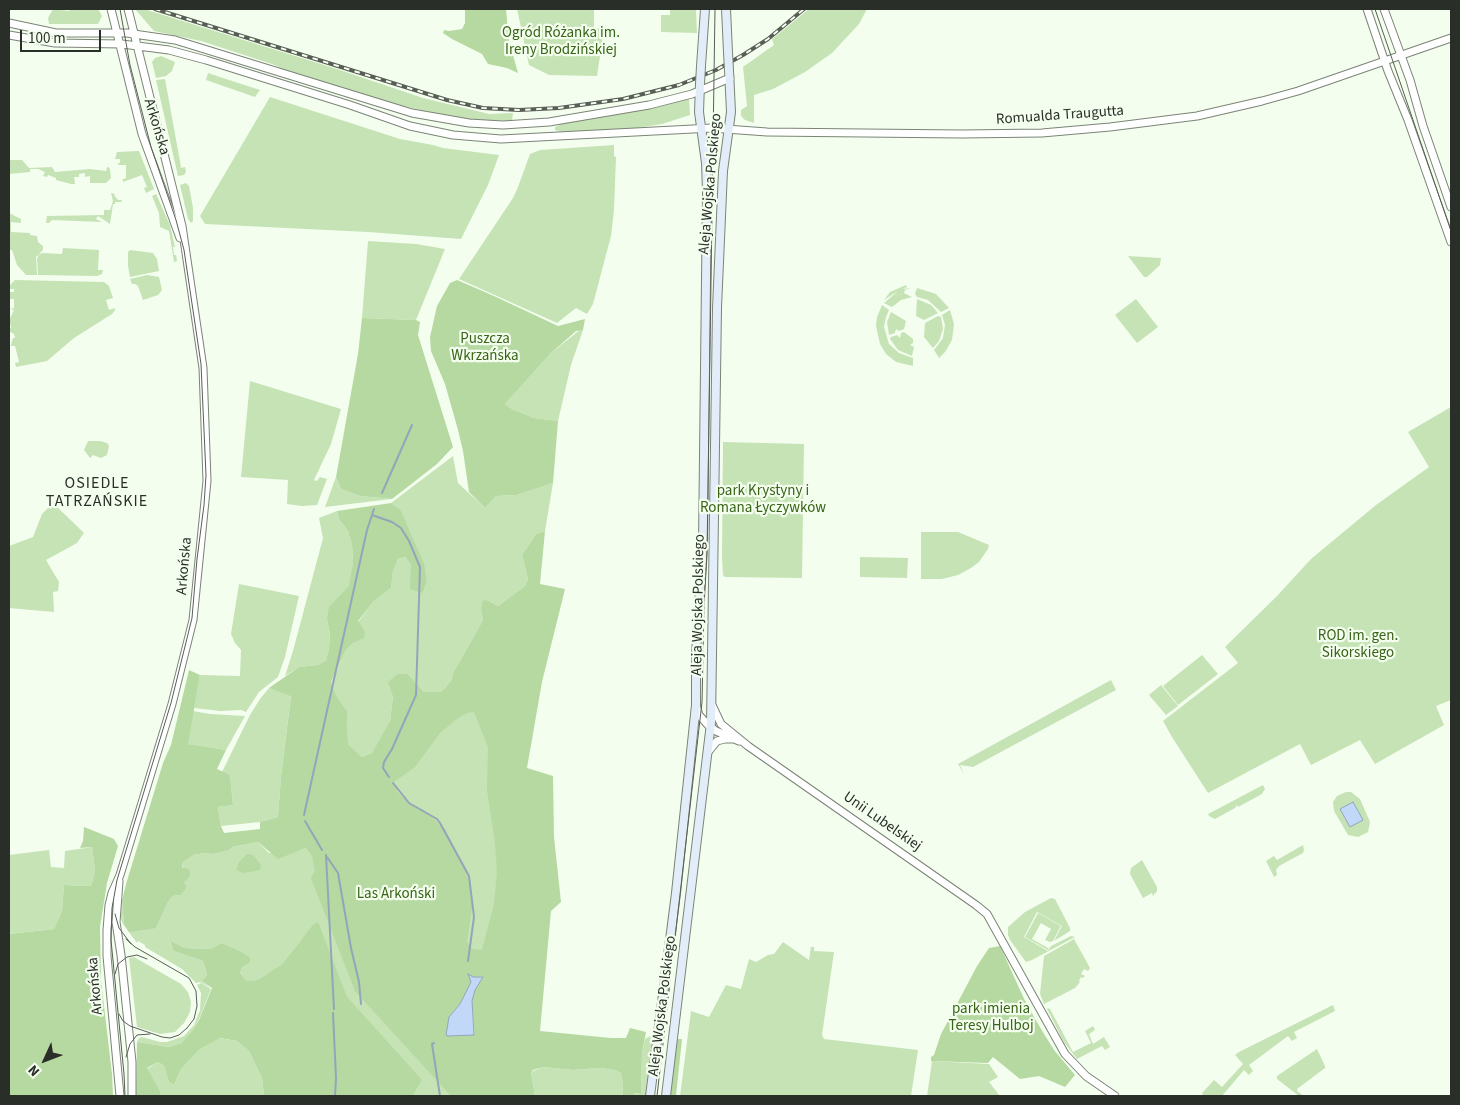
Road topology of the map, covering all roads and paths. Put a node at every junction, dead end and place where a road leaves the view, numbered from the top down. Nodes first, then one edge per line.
1 (111, 9) edge
2 (128, 9) edge
3 (705, 9) edge
4 (726, 9) edge
5 (1367, 9) edge
6 (1384, 9) edge
7 (9, 24) edge
8 (117, 33) junction
9 (134, 34) junction
10 (9, 35) edge
11 (1451, 38) edge
12 (119, 44) junction
13 (137, 46) junction
14 (1402, 54) junction
15 (1384, 60) junction
16 (730, 77) junction
17 (700, 92) junction
18 (701, 128) junction
19 (729, 129) junction
20 (1451, 207) edge
21 (1451, 242) edge
22 (185, 250) junction
23 (711, 703) junction
24 (696, 704) junction
25 (694, 725) junction
26 (709, 725) junction
27 (722, 729) junction
28 (736, 740) junction
29 (748, 746) junction
30 (708, 755) junction
31 (120, 876) junction
32 (120, 1096) edge
33 (132, 1096) edge
34 (650, 1096) edge
35 (666, 1096) edge
36 (1115, 1096) edge

1 - 8 street, Arkońska
2 - 9 street, Arkońska
3 - 17 main road, Aleja Wojska Polskiego, bridge
4 - 16 main road, Aleja Wojska Polskiego, bridge
5 - 15 street
6 - 14 street
7 - 8 street
8 - 9 street
8 - 12 street, Arkońska
9 - 13 street, Arkońska
9 - 17 street
10 - 12 street, Romualda Traugutta
11 - 14 street, Romualda Traugutta
12 - 13 street, Romualda Traugutta
12 - 22 street, Arkońska
13 - 18 street, Romualda Traugutta
13 - 22 street, Arkońska
14 - 15 street, Romualda Traugutta
14 - 20 street
15 - 19 street, Romualda Traugutta
15 - 21 street
16 - 17 street
16 - 19 main road, Aleja Wojska Polskiego
17 - 18 main road, Aleja Wojska Polskiego
18 - 19 street, Romualda Traugutta
18 - 24 main road, Aleja Wojska Polskiego
19 - 23 main road, Aleja Wojska Polskiego
22 - 31 street, Arkońska
23 - 26 main road, Aleja Wojska Polskiego
23 - 27 street, Unii Lubelskiej
24 - 25 main road, Aleja Wojska Polskiego
24 - 26 street
25 - 26 street
25 - 34 main road, Aleja Wojska Polskiego
26 - 27 street, Unii Lubelskiej
26 - 30 main road, Aleja Wojska Polskiego
27 - 28 street, Unii Lubelskiej
27 - 29 street, Unii Lubelskiej
28 - 29 street, Unii Lubelskiej
28 - 30 street
29 - 36 street, Unii Lubelskiej
30 - 35 main road, Aleja Wojska Polskiego
31 - 32 street, Arkońska
31 - 33 street, Arkońska

